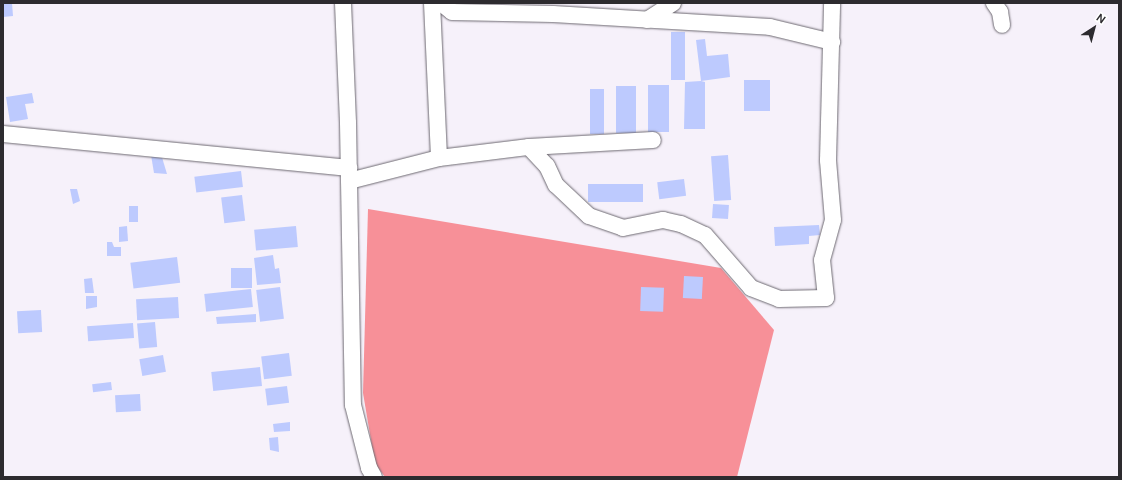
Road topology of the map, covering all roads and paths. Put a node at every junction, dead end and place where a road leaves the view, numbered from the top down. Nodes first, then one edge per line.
1 (343, 3) edge
2 (432, 3) edge
3 (441, 3) edge
4 (673, 3) edge
5 (832, 3) edge
6 (994, 3) edge
7 (538, 8) edge
8 (647, 20) junction
9 (1002, 25) dead end
10 (832, 42) junction
11 (3, 134) edge
12 (653, 140) dead end
13 (529, 147) junction
14 (439, 158) junction
15 (349, 175) junction
16 (374, 477) edge

1 - 15 street
2 - 14 street
3 - 7 street
4 - 8 street
5 - 10 street
6 - 9 street
7 - 8 street
8 - 10 street
10 - 13 street
11 - 15 street
12 - 13 street
13 - 14 street
14 - 15 street
15 - 16 street

